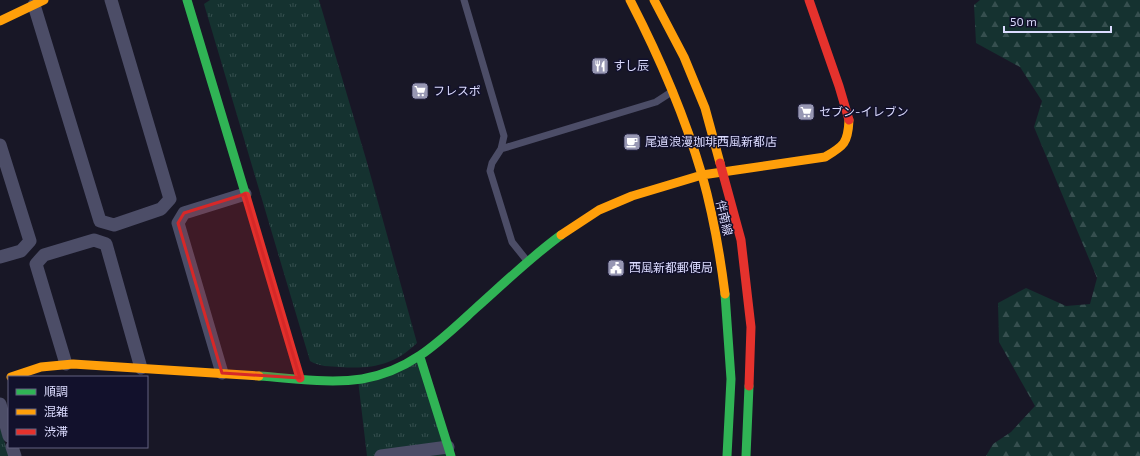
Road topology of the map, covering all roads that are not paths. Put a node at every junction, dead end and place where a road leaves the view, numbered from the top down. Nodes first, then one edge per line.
1 (111, 0) edge
2 (187, 0) edge
3 (464, 0) edge
4 (630, 0) edge
5 (654, 0) edge
6 (808, 0) edge
7 (39, 2) edge
8 (0, 21) edge
9 (673, 91) junction
10 (0, 145) edge
11 (501, 149) junction
12 (722, 172) junction
13 (702, 175) junction
14 (245, 194) junction
15 (0, 257) edge
16 (528, 262) junction
17 (420, 357) junction
18 (66, 364) junction
19 (142, 368) junction
20 (222, 373) junction
21 (15, 376) edge
22 (300, 378) junction
23 (0, 404) edge
24 (8, 432) edge
25 (449, 451) edge
26 (381, 456) edge
27 (727, 456) edge
28 (746, 456) edge

1 - 7 street
2 - 14 street
3 - 11 lane
4 - 9 street, 伴南線
5 - 12 street, 伴南線
6 - 12 street
7 - 8 street
9 - 11 lane
9 - 13 street, 伴南線
10 - 15 street
11 - 16 lane
12 - 13 street
12 - 28 street, 伴南線
13 - 16 street
13 - 27 street, 伴南線
14 - 20 street
14 - 22 street
16 - 17 street
17 - 22 street
17 - 25 street
18 - 19 street
18 - 19 street
18 - 21 street
19 - 20 street
20 - 22 street
23 - 24 street
25 - 26 street

